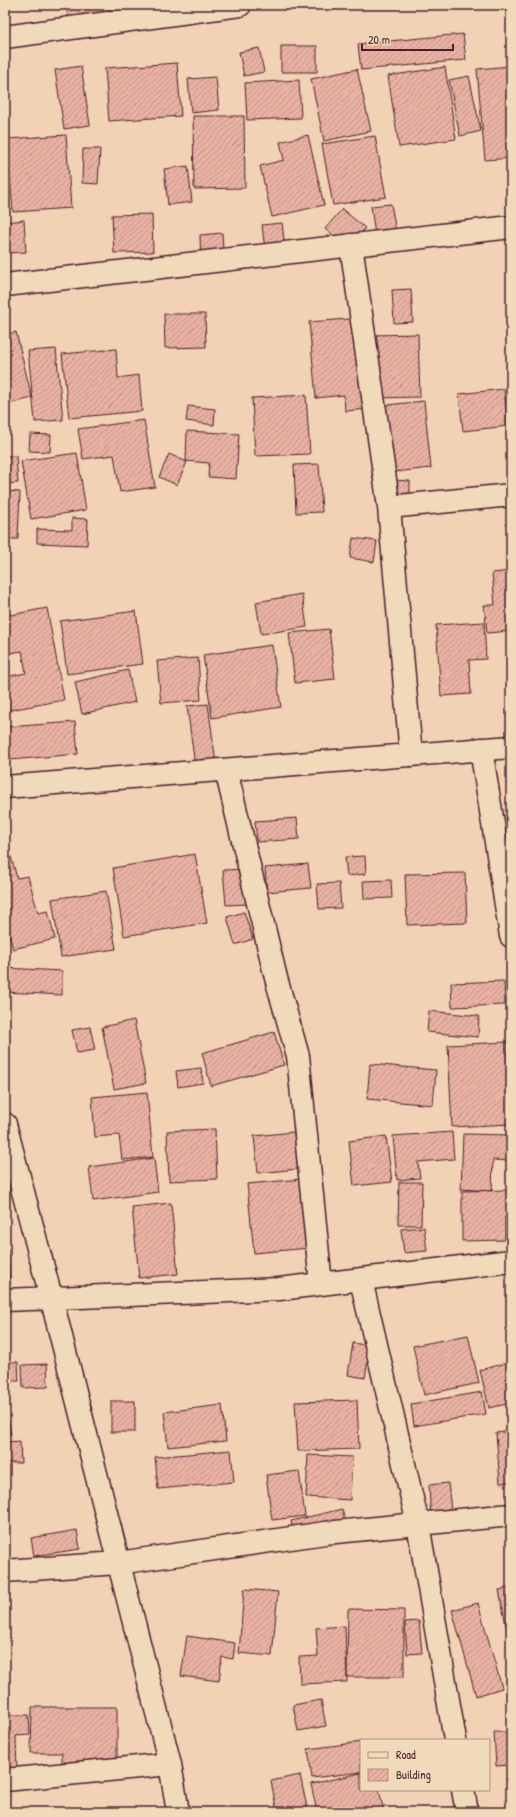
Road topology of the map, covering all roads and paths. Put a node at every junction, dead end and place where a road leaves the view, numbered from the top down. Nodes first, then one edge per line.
1 (240, 5) edge
2 (182, 9) edge
3 (5, 37) edge
4 (511, 227) edge
5 (352, 245) junction
6 (5, 285) edge
7 (511, 495) edge
8 (389, 507) junction
9 (511, 747) edge
10 (481, 749) junction
11 (411, 755) junction
12 (226, 770) junction
13 (5, 787) edge
14 (511, 936) edge
15 (5, 1124) edge
16 (511, 1261) edge
17 (361, 1280) junction
18 (321, 1284) junction
19 (52, 1297) junction
20 (5, 1300) edge
21 (511, 1515) edge
22 (418, 1524) junction
23 (118, 1563) junction
24 (5, 1571) edge
25 (455, 1739) edge
26 (170, 1764) junction
27 (5, 1780) edge
28 (463, 1791) edge
29 (178, 1812) edge
30 (467, 1812) edge

1 - 2 street
2 - 3 street
4 - 5 street
5 - 6 street
5 - 8 street
7 - 8 street
8 - 11 street
9 - 10 street
10 - 11 street
10 - 14 street
11 - 12 street
12 - 13 street
12 - 18 street
15 - 19 street
16 - 17 street
17 - 18 street
17 - 22 street
18 - 19 street
19 - 20 street
19 - 23 street
21 - 22 street
22 - 23 street
22 - 25 street
23 - 24 street
23 - 26 street
26 - 27 street
26 - 29 street
28 - 30 street

